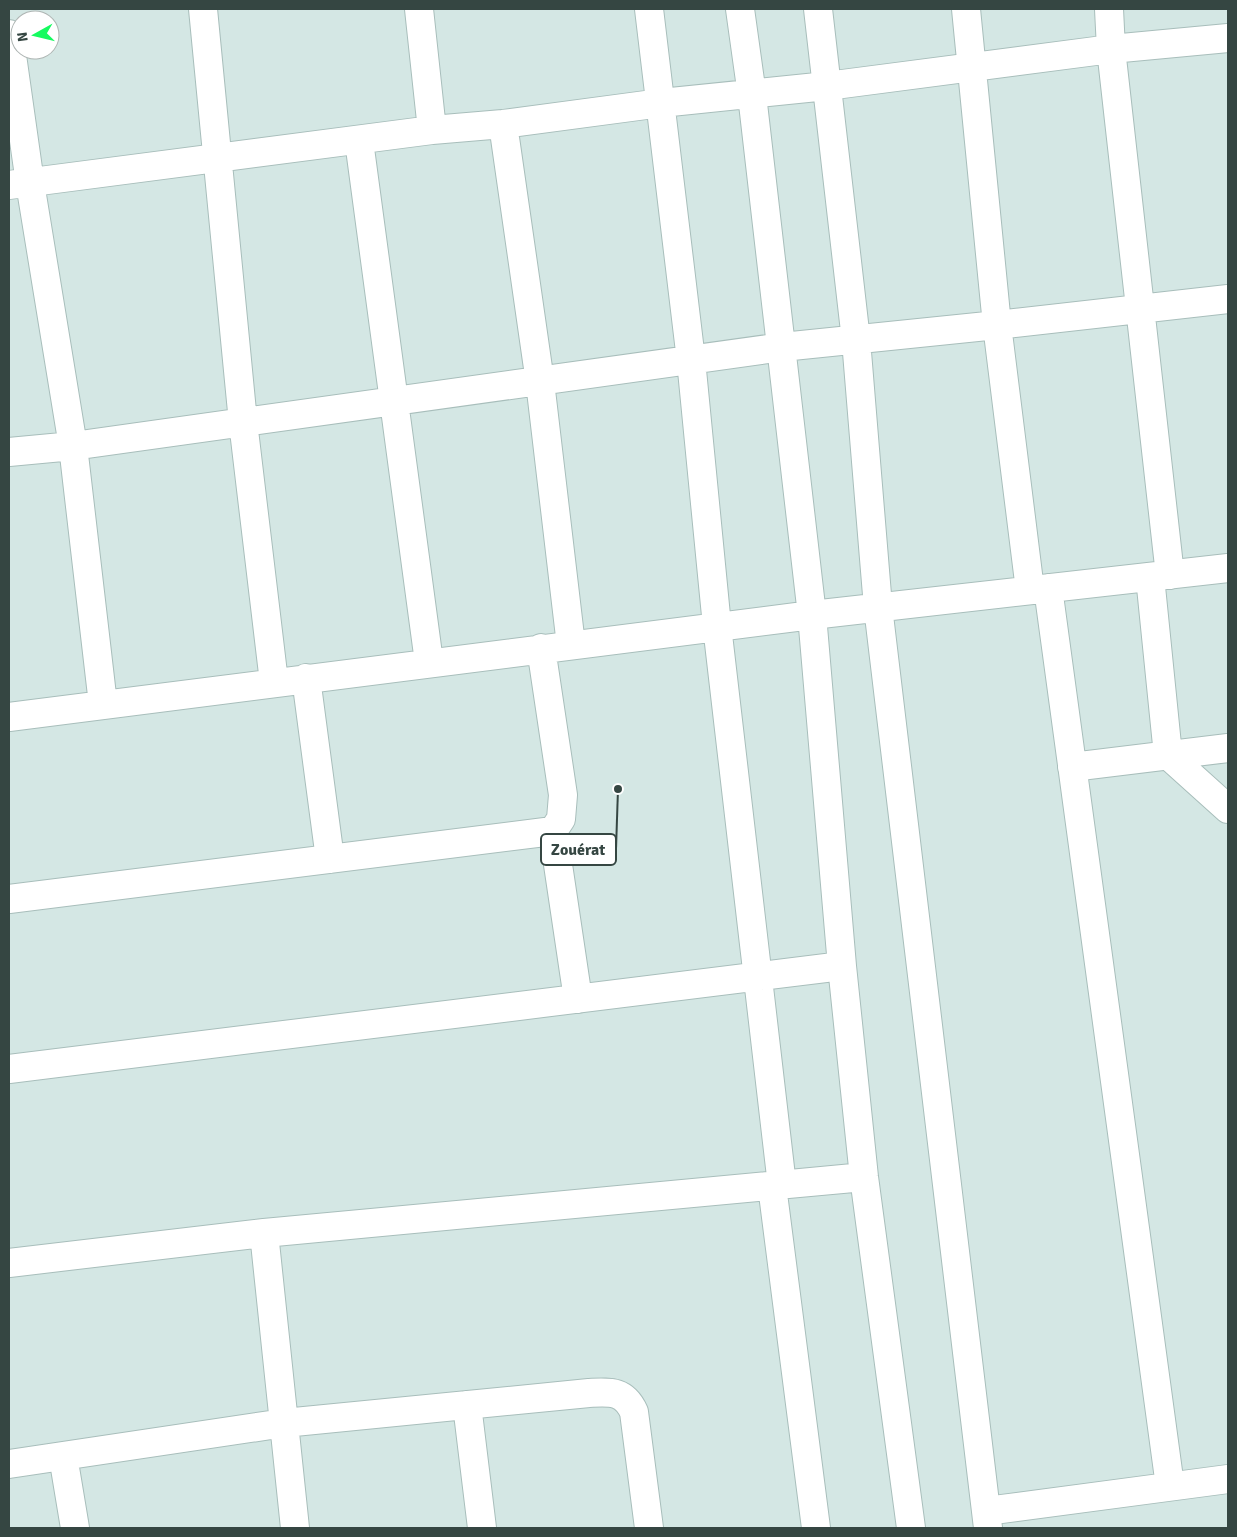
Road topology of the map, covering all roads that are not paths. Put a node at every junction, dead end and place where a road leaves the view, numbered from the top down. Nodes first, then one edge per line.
1 (203, 9) edge
2 (419, 9) edge
3 (649, 9) edge
4 (740, 9) edge
5 (818, 9) edge
6 (966, 9) edge
7 (1109, 9) edge
8 (9, 34) edge
9 (1228, 38) edge
10 (1111, 49) junction
11 (972, 67) junction
12 (827, 86) junction
13 (752, 94) junction
14 (661, 103) junction
15 (503, 124) junction
16 (432, 130) junction
17 (358, 141) junction
18 (219, 158) junction
19 (19, 184) edge
20 (1228, 299) edge
21 (1140, 310) junction
22 (997, 325) junction
23 (856, 340) junction
24 (782, 347) junction
25 (691, 360) junction
26 (540, 382) junction
27 (393, 400) junction
28 (243, 422) junction
29 (73, 446) junction
30 (9, 452) edge
31 (1228, 568) edge
32 (1160, 576) junction
33 (1039, 589) junction
34 (878, 607) junction
35 (812, 614) junction
36 (717, 626) junction
37 (571, 645) junction
38 (541, 648) junction
39 (429, 662) junction
40 (306, 678) junction
41 (274, 682) junction
42 (103, 704) junction
43 (9, 717) edge
44 (1228, 748) edge
45 (1168, 755) junction
46 (1072, 767) junction
47 (1228, 810) edge
48 (553, 831) junction
49 (330, 859) junction
50 (9, 899) edge
51 (842, 966) junction
52 (757, 977) junction
53 (578, 999) junction
54 (9, 1069) edge
55 (864, 1177) junction
56 (777, 1185) junction
57 (264, 1233) junction
58 (9, 1263) edge
59 (467, 1405) junction
60 (284, 1423) junction
61 (63, 1456) junction
62 (9, 1464) edge
63 (1228, 1479) edge
64 (1170, 1486) junction
65 (987, 1520) edge
66 (75, 1528) edge
67 (294, 1528) edge
68 (482, 1528) edge
69 (649, 1528) edge
70 (816, 1528) edge
71 (911, 1528) edge

1 - 18 street
2 - 16 street
3 - 14 street
4 - 13 street
5 - 12 street
6 - 11 street
7 - 10 street
8 - 19 street
9 - 10 street
10 - 11 street
10 - 21 street
11 - 12 street
11 - 22 street
12 - 13 street
12 - 23 street
13 - 14 street
13 - 24 street
14 - 15 street
14 - 25 street
15 - 16 street
15 - 26 street
16 - 17 street
17 - 18 street
17 - 27 street
18 - 19 street
18 - 28 street
19 - 29 street
20 - 21 street
21 - 22 street
21 - 32 street
22 - 23 street
22 - 33 street
23 - 24 street
23 - 34 street
24 - 25 street
24 - 35 street
25 - 26 street
25 - 36 street
26 - 27 street
26 - 37 street
27 - 28 street
27 - 39 street
28 - 29 street
28 - 41 street
29 - 30 street
29 - 42 street
31 - 32 street
32 - 33 street
32 - 45 street
33 - 34 street
33 - 46 street
34 - 35 street
34 - 65 street
35 - 36 street
35 - 51 street
36 - 37 street
36 - 52 street
37 - 38 street
38 - 39 street
38 - 48 street
39 - 40 street
40 - 41 street
40 - 49 street
41 - 42 street
42 - 43 street
44 - 45 street
45 - 46 street
45 - 47 street
46 - 64 street
48 - 49 street
48 - 53 street
49 - 50 street
51 - 52 street
51 - 55 street
52 - 53 street
52 - 56 street
53 - 54 street
55 - 56 street
55 - 71 street
56 - 57 street
56 - 70 street
57 - 58 street
57 - 60 street
59 - 60 street
59 - 68 street
59 - 69 street
60 - 61 street
60 - 67 street
61 - 62 street
61 - 66 street
63 - 64 street
64 - 65 street

